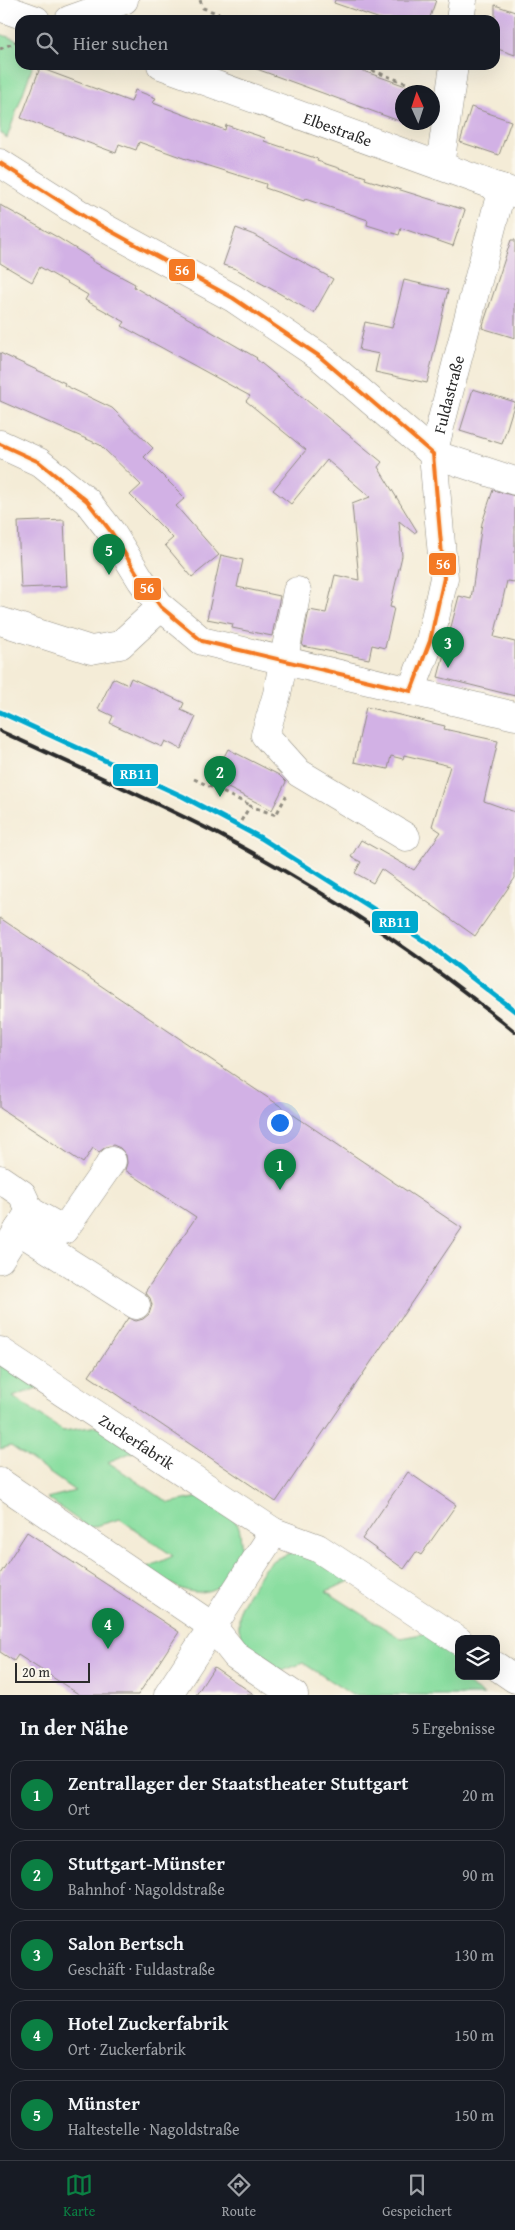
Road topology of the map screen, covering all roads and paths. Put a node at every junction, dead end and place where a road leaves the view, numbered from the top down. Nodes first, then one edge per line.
1 (124, 0) edge
2 (200, 0) edge
3 (463, 0) edge
4 (0, 7) edge
5 (22, 15) edge
6 (83, 15) edge
7 (222, 15) edge
8 (461, 15) edge
9 (15, 42) edge
10 (0, 49) edge
11 (175, 70) edge
12 (371, 70) edge
13 (453, 70) edge
14 (413, 85) edge
15 (0, 163) edge
16 (440, 166) junction
17 (509, 190) edge
18 (0, 444) edge
19 (433, 454) junction
20 (515, 481) edge
21 (297, 591) dead end
22 (161, 607) junction
23 (0, 621) edge
24 (282, 660) junction
25 (411, 691) junction
26 (515, 716) edge
27 (194, 779) dead end
28 (250, 806) junction
29 (276, 815) dead end
30 (241, 821) dead end
31 (406, 837) dead end
32 (112, 1161) dead end
33 (0, 1179) edge
34 (24, 1220) junction
35 (0, 1259) edge
36 (136, 1305) dead end
37 (0, 1351) edge
38 (0, 1482) edge
39 (274, 1532) junction
40 (212, 1626) junction
41 (455, 1638) edge
42 (500, 1669) edge
43 (515, 1678) edge
44 (168, 1695) edge
45 (294, 1695) edge

1 - 6 street
2 - 7 path
3 - 8 street
4 - 5 street
9 - 10 path
11 - 16 street, Elbestraße
12 - 14 path
13 - 16 street
15 - 19 street
16 - 17 street, Elbestraße
17 - 19 street, Fuldastraße
18 - 22 street
19 - 20 street
19 - 25 street, Fuldastraße
21 - 24 street
22 - 23 street
22 - 24 street
24 - 25 street
24 - 31 street
25 - 26 street
27 - 28 path
28 - 29 path
28 - 30 path
32 - 34 street
33 - 34 street
34 - 35 street
34 - 36 street
37 - 39 street, Zuckerfabrik
38 - 40 street
39 - 40 street
39 - 41 street, Zuckerfabrik
40 - 44 street
40 - 45 street
42 - 43 street

